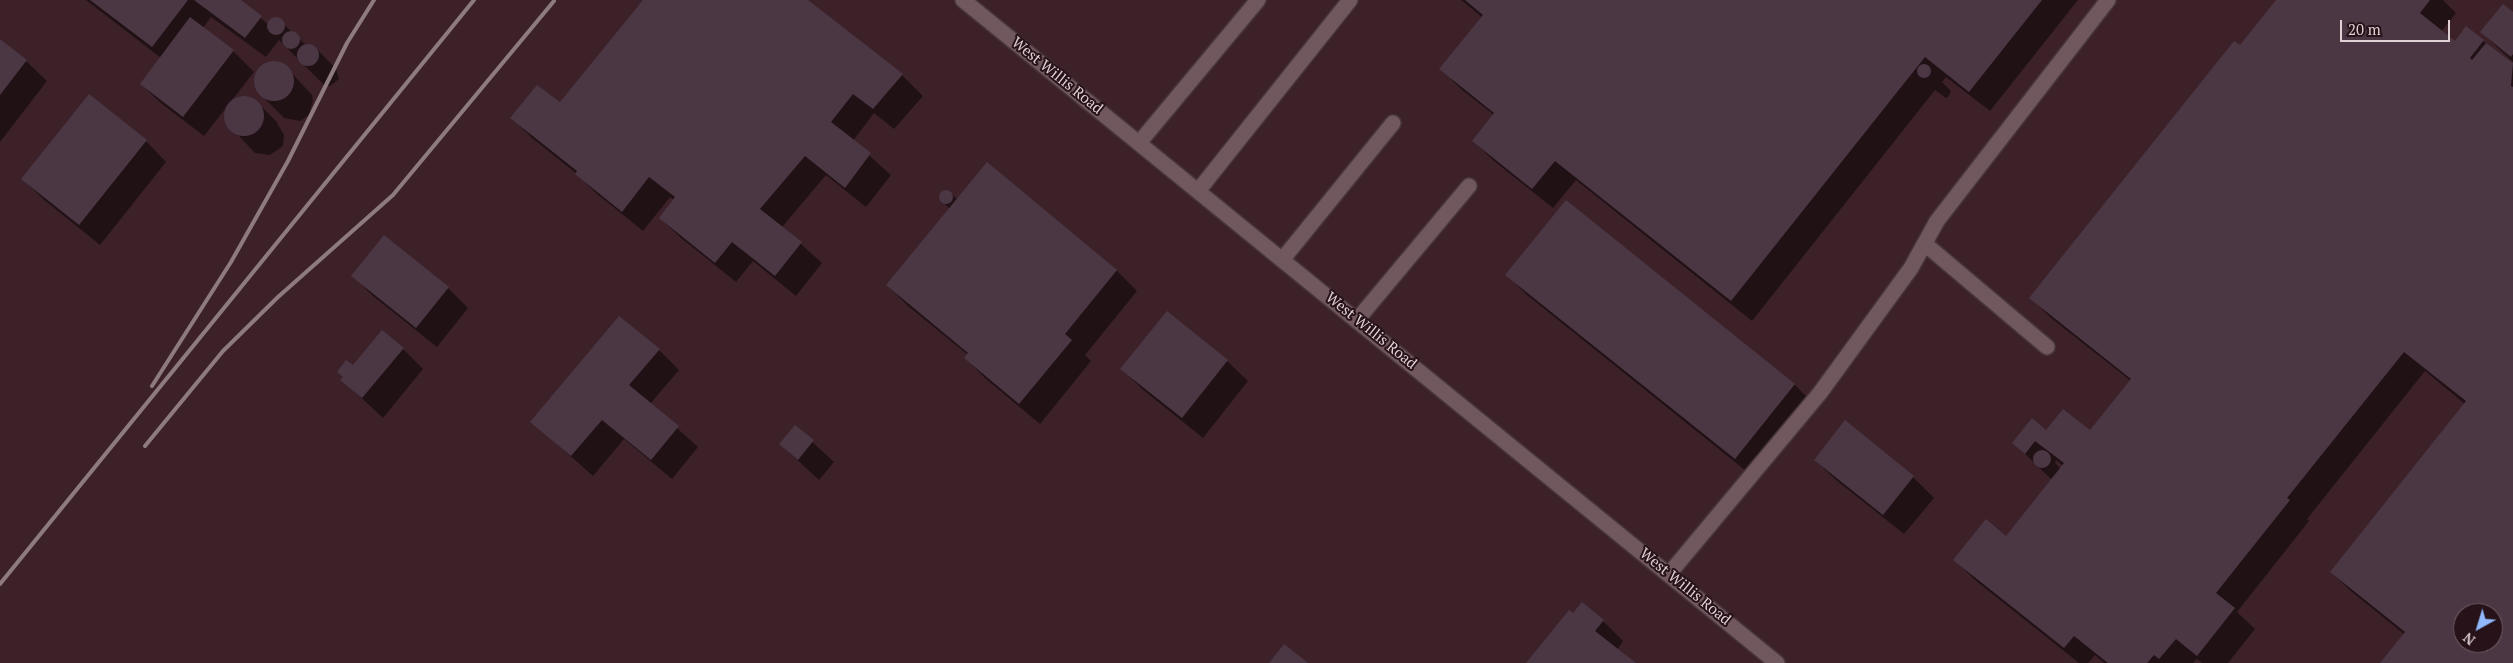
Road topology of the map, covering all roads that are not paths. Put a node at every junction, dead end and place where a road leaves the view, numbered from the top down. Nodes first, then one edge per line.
1 (964, 0) edge
2 (1258, 0) edge
3 (1350, 0) edge
4 (2108, 0) edge
5 (1393, 123) dead end
6 (1139, 143) junction
7 (1469, 186) dead end
8 (1198, 191) junction
9 (1925, 244) junction
10 (1282, 260) junction
11 (1357, 320) junction
12 (2047, 347) dead end
13 (1669, 574) junction
14 (1777, 663) edge

1 - 6 street, West Willis Road
2 - 6 street
3 - 8 street
4 - 9 street
5 - 10 street
6 - 8 street, West Willis Road
7 - 11 street
8 - 10 street, West Willis Road
9 - 12 street
9 - 13 street
10 - 11 street, West Willis Road
11 - 13 street, West Willis Road
13 - 14 street, West Willis Road

